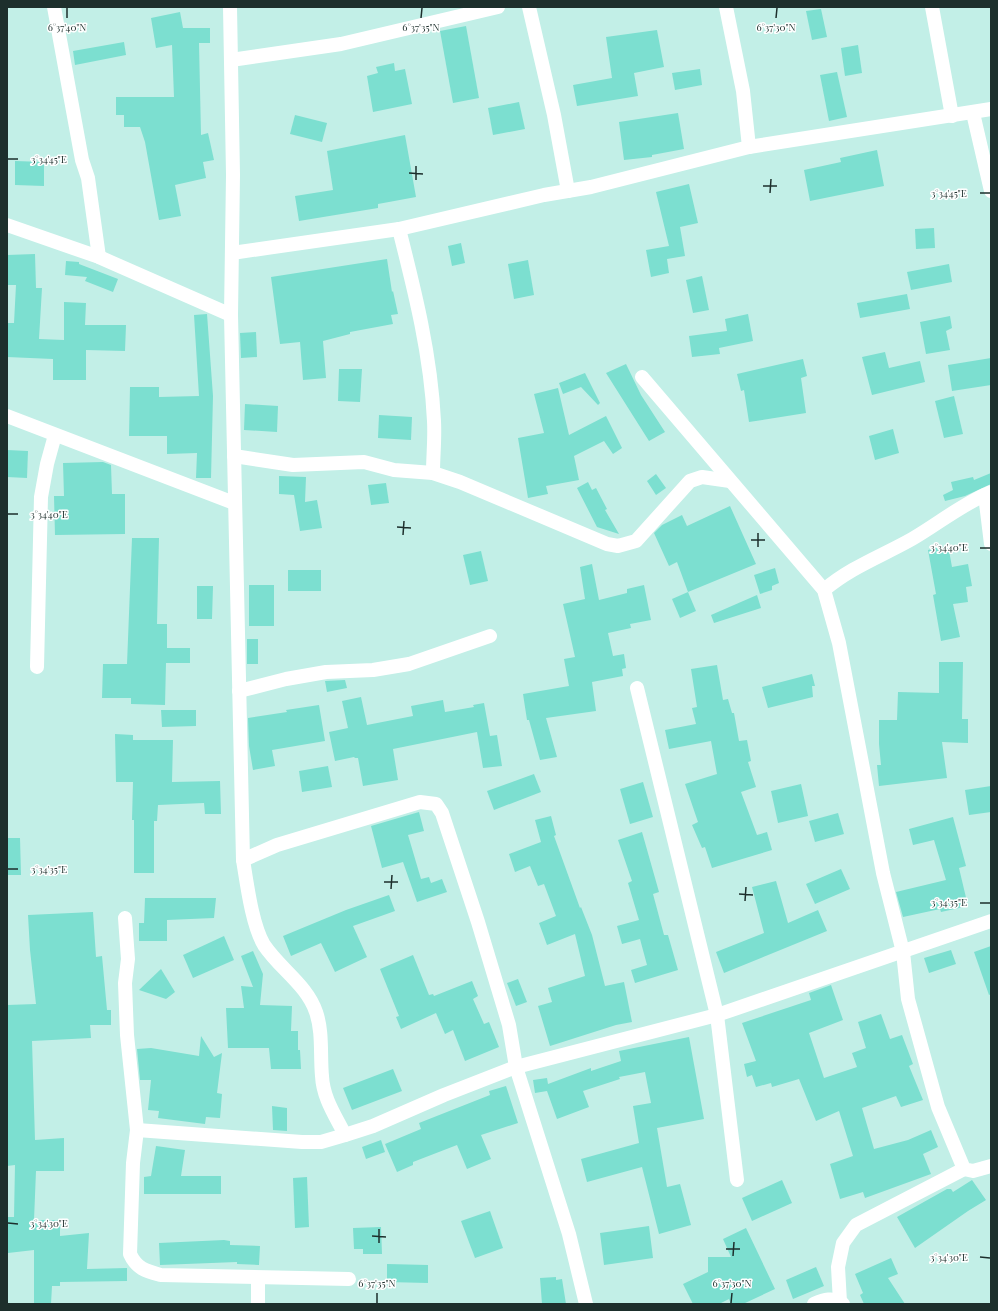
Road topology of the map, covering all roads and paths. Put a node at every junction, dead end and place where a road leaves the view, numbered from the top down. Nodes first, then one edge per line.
1 (54, 7) edge
2 (230, 7) edge
3 (498, 7) edge
4 (529, 7) edge
5 (726, 7) edge
6 (932, 7) edge
7 (231, 60) junction
8 (991, 110) edge
9 (973, 112) junction
10 (952, 116) junction
11 (749, 147) junction
12 (568, 191) junction
13 (991, 191) edge
14 (7, 225) edge
15 (399, 229) junction
16 (232, 253) junction
17 (99, 257) junction
18 (231, 315) junction
19 (642, 377) dead end
20 (7, 416) edge
21 (55, 434) junction
22 (234, 456) junction
23 (433, 474) junction
24 (730, 481) junction
25 (988, 493) edge
26 (234, 503) junction
27 (991, 544) edge
28 (824, 590) junction
29 (490, 636) dead end
30 (37, 667) dead end
31 (637, 688) dead end
32 (239, 691) junction
33 (243, 860) junction
34 (125, 918) dead end
35 (991, 922) edge
36 (903, 952) junction
37 (717, 1015) junction
38 (516, 1068) junction
39 (137, 1130) junction
40 (345, 1135) junction
41 (991, 1166) edge
42 (964, 1169) junction
43 (737, 1180) dead end
44 (258, 1278) junction
45 (349, 1279) dead end
46 (841, 1303) edge
47 (258, 1304) edge
48 (586, 1304) edge
49 (814, 1304) edge

1 - 17 street
2 - 7 street
3 - 7 street
4 - 12 street
5 - 11 street
6 - 10 street
7 - 16 street
8 - 9 street
9 - 10 street
9 - 13 street
10 - 11 street
11 - 12 street
12 - 15 street
14 - 17 street
15 - 16 street
15 - 23 street
16 - 18 street
17 - 18 street
18 - 22 street
19 - 24 street
20 - 21 street
21 - 26 street
21 - 30 street
22 - 23 street
22 - 26 street
23 - 24 street
24 - 28 street
25 - 27 street
25 - 28 street
26 - 32 street
28 - 36 street
29 - 32 street
31 - 37 street
32 - 33 street
33 - 38 street
33 - 40 street
34 - 39 street
35 - 36 street
36 - 37 street
36 - 42 street
37 - 38 street
37 - 43 street
38 - 40 street
38 - 48 street
39 - 40 street
39 - 44 street
41 - 42 street
42 - 46 street
44 - 45 street
44 - 47 street
46 - 49 street

